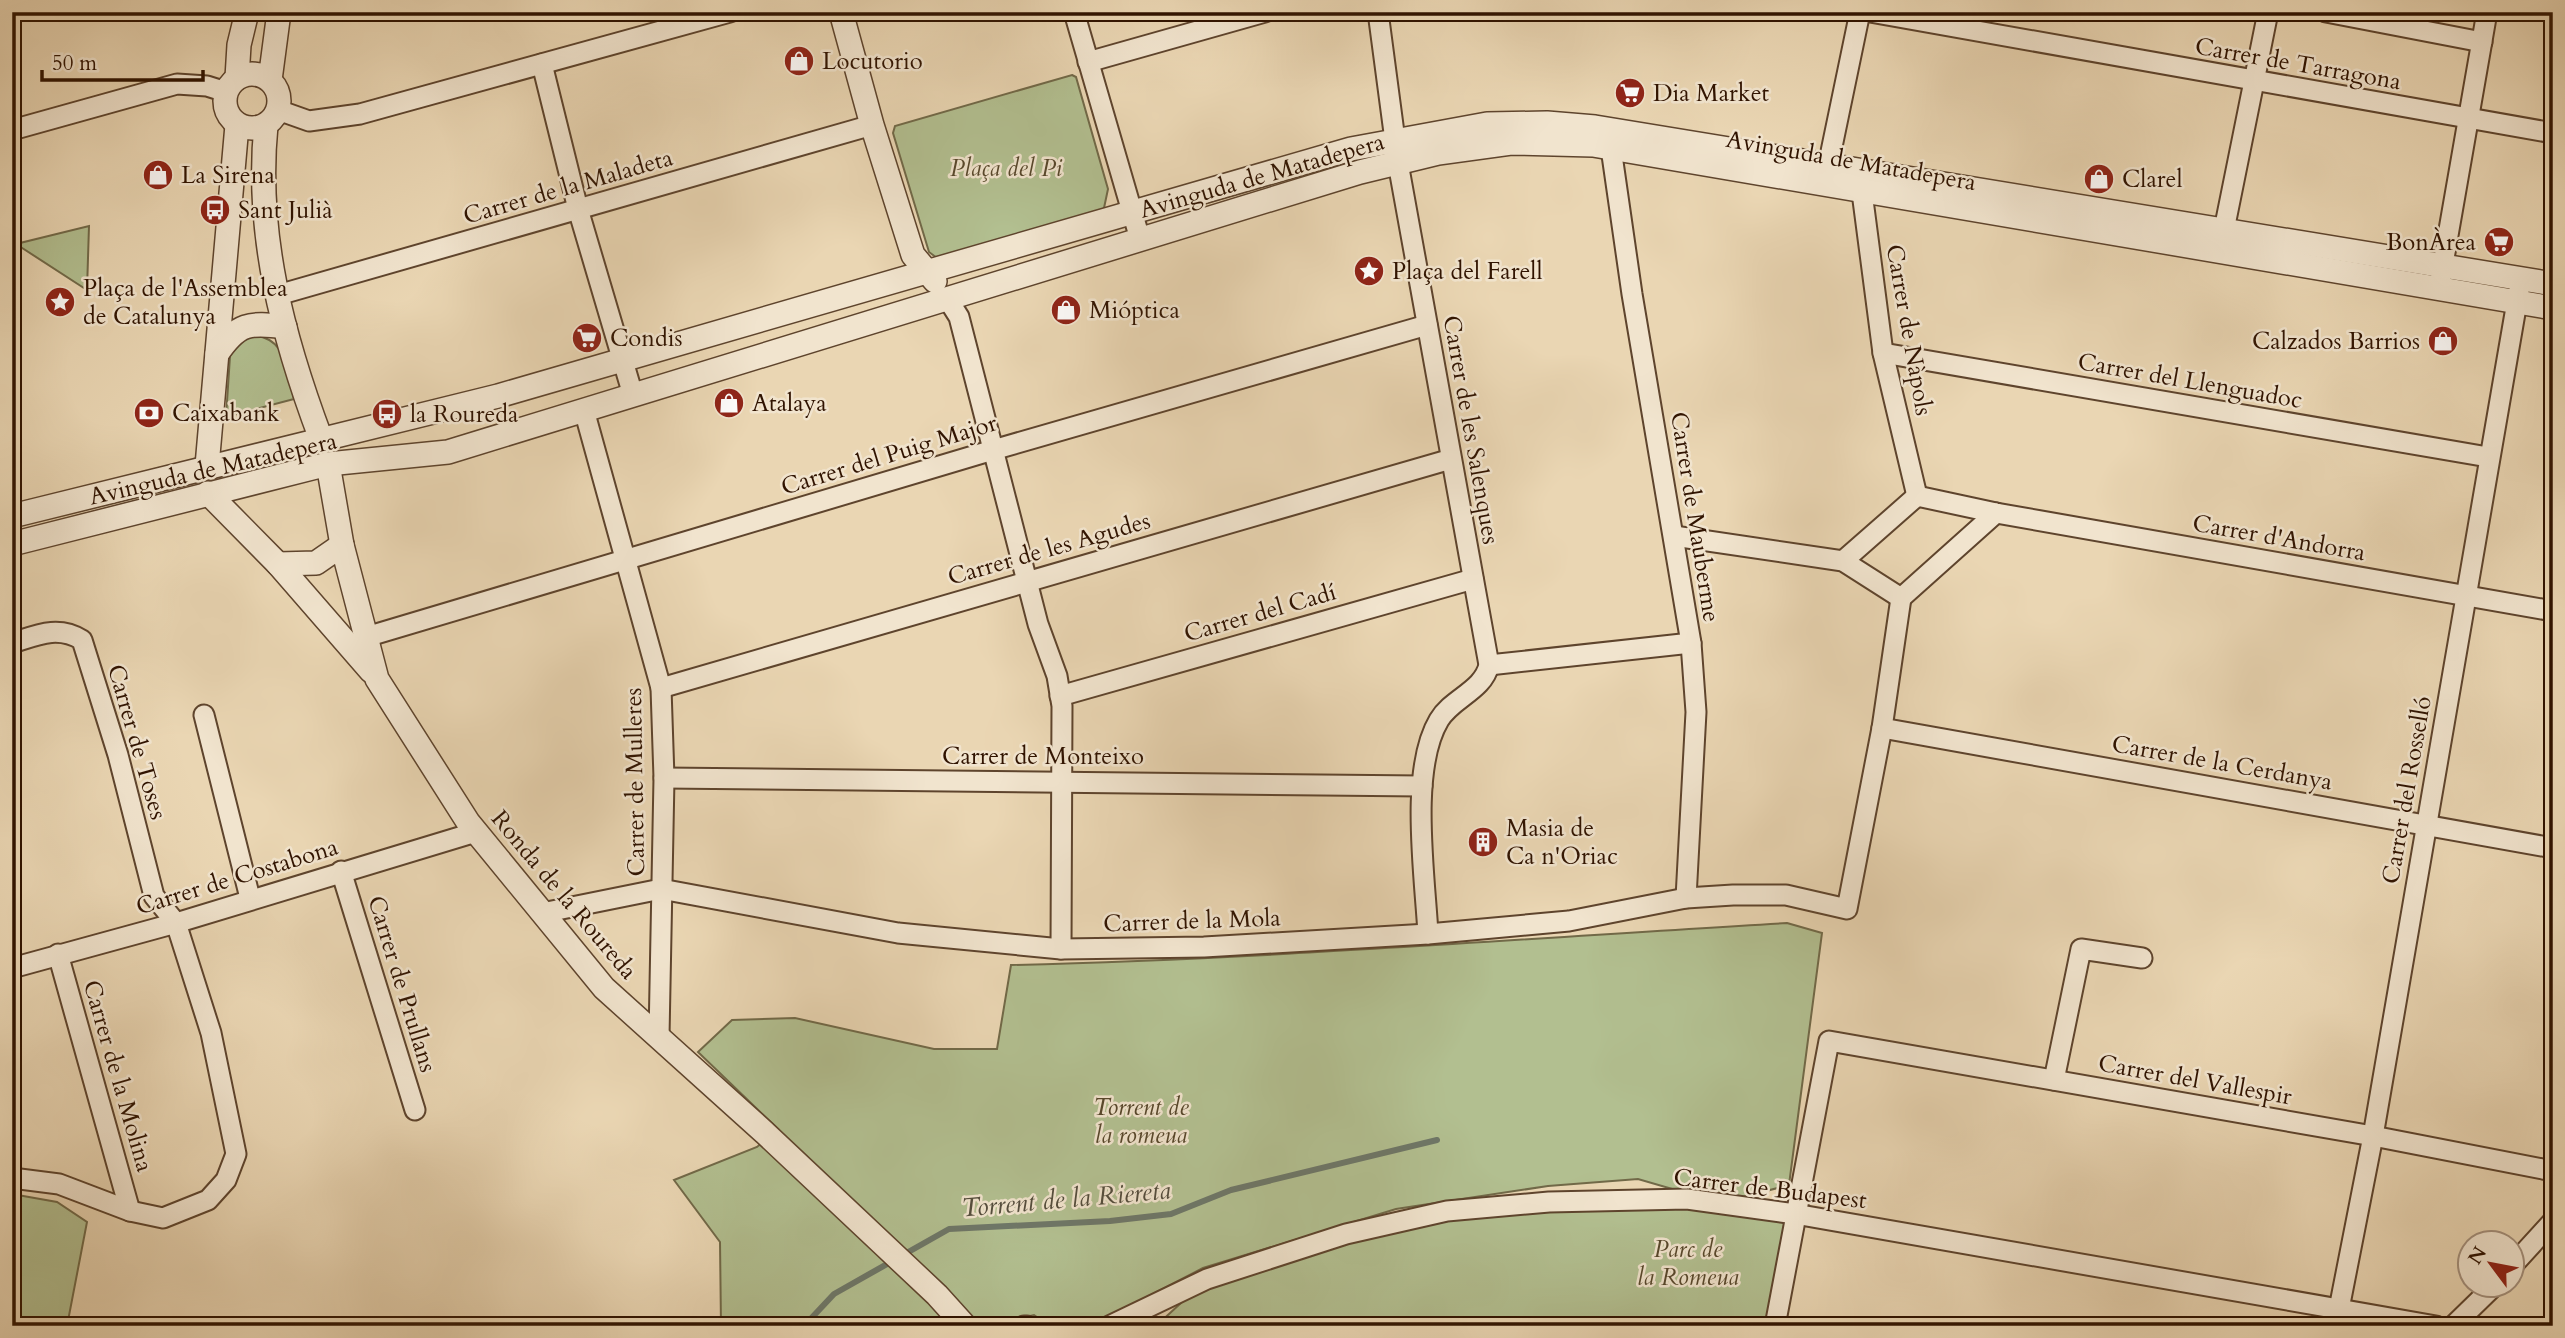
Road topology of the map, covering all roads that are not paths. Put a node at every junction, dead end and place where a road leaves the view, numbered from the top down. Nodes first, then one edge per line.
1 (247, 12) edge
2 (279, 12) edge
3 (730, 12) edge
4 (841, 12) edge
5 (1074, 12) edge
6 (1265, 12) edge
7 (1378, 12) edge
8 (1860, 12) edge
9 (1871, 12) edge
10 (2268, 12) edge
11 (2326, 12) edge
12 (2487, 12) edge
13 (2482, 42) junction
14 (1088, 62) junction
15 (542, 64) junction
16 (270, 80) junction
17 (2254, 82) junction
18 (231, 85) junction
19 (272, 118) junction
20 (2469, 119) junction
21 (237, 125) junction
22 (872, 125) junction
23 (12, 130) edge
24 (2553, 133) edge
25 (1611, 148) junction
26 (1396, 152) junction
27 (1829, 175) junction
28 (1860, 180) junction
29 (578, 209) junction
30 (1132, 212) junction
31 (2224, 229) junction
32 (1140, 239) junction
33 (2220, 253) junction
34 (928, 271) junction
35 (2441, 277) junction
36 (2521, 279) junction
37 (2553, 284) edge
38 (278, 295) junction
39 (947, 298) junction
40 (2518, 302) junction
41 (2553, 308) edge
42 (1427, 325) junction
43 (285, 327) junction
44 (1883, 353) junction
45 (217, 354) junction
46 (624, 360) junction
47 (633, 395) junction
48 (584, 410) junction
49 (321, 439) junction
50 (993, 450) junction
51 (2488, 457) junction
52 (1451, 459) junction
53 (328, 464) junction
54 (207, 466) junction
55 (208, 493) junction
56 (1917, 496) junction
57 (1996, 513) junction
58 (12, 516) edge
59 (1674, 536) junction
60 (12, 544) edge
61 (342, 545) junction
62 (625, 560) junction
63 (1843, 561) junction
64 (278, 564) junction
65 (1473, 579) junction
66 (1027, 581) junction
67 (2465, 595) junction
68 (1901, 598) junction
69 (2553, 611) edge
70 (366, 637) junction
71 (12, 643) edge
72 (1691, 643) junction
73 (1489, 665) junction
74 (377, 678) junction
75 (661, 688) junction
76 (1060, 695) junction
77 (204, 715) dead end
78 (1882, 728) junction
79 (664, 779) junction
80 (1062, 780) junction
81 (1422, 786) junction
82 (2426, 823) junction
83 (476, 832) junction
84 (2553, 848) edge
85 (341, 871) junction
86 (661, 890) junction
87 (250, 898) junction
88 (1686, 898) junction
89 (542, 913) junction
90 (176, 923) junction
91 (1428, 934) junction
92 (1061, 949) junction
93 (58, 954) junction
94 (2142, 958) dead end
95 (12, 968) edge
96 (659, 1037) junction
97 (2054, 1080) junction
98 (415, 1110) dead end
99 (2373, 1136) junction
100 (2553, 1171) edge
101 (12, 1178) edge
102 (130, 1211) junction
103 (1795, 1214) junction
104 (2553, 1221) edge
105 (2526, 1250) edge
106 (2479, 1300) edge
107 (2339, 1309) junction
108 (965, 1326) edge
109 (1109, 1326) edge
110 (1775, 1326) edge
111 (2436, 1326) edge
112 (2452, 1326) edge

1 - 18 street
2 - 16 street
3 - 15 street
4 - 22 street
5 - 14 street
6 - 14 street
7 - 26 street, Carrer de les Salenques
8 - 27 street
9 - 17 street, Carrer de Tarragona
10 - 17 street
11 - 13 street
12 - 13 street
13 - 20 street
14 - 30 street
15 - 19 street
15 - 29 street
16 - 18 street
16 - 19 street
17 - 20 street, Carrer de Tarragona
17 - 31 street
18 - 21 street
18 - 23 street
19 - 21 street
19 - 38 street
20 - 24 street, Carrer de Tarragona
20 - 35 street
21 - 45 street
22 - 29 street, Carrer de la Maladeta
22 - 34 street
25 - 26 street, Avinguda de Matadepera
25 - 27 street, Avinguda de Matadepera
25 - 59 street, Carrer de Mauberme
26 - 27 street, Avinguda de Matadepera
26 - 30 street, Avinguda de Matadepera
26 - 32 street, Avinguda de Matadepera
26 - 42 street, Carrer de les Salenques
27 - 28 street, Avinguda de Matadepera
28 - 31 street, Avinguda de Matadepera
28 - 33 street, Avinguda de Matadepera
28 - 44 street, Carrer de Nàpols
29 - 38 street, Carrer de la Maladeta
29 - 46 street
30 - 32 street
30 - 34 street, Avinguda de Matadepera
31 - 33 street
31 - 35 street, Avinguda de Matadepera
32 - 39 street, Avinguda de Matadepera
33 - 35 street, Avinguda de Matadepera
34 - 39 street
34 - 46 street, Avinguda de Matadepera
35 - 36 street, Avinguda de Matadepera
35 - 40 street, Avinguda de Matadepera
36 - 37 street, Avinguda de Matadepera
36 - 40 street, Carrer del Rosselló
38 - 43 street
39 - 47 street, Avinguda de Matadepera
39 - 50 street
40 - 41 street, Avinguda de Matadepera
40 - 51 street, Carrer del Rosselló
42 - 50 street, Carrer del Puig Major
42 - 52 street, Carrer de les Salenques
43 - 45 street
43 - 49 street
44 - 51 street, Carrer del Llenguadoc
44 - 56 street, Carrer de Nàpols
45 - 54 street
46 - 47 street
46 - 49 street, Avinguda de Matadepera
47 - 48 street, Avinguda de Matadepera
48 - 53 street, Avinguda de Matadepera
48 - 62 street, Carrer de Mulleres
49 - 53 street
49 - 54 street, Avinguda de Matadepera
50 - 62 street, Carrer del Puig Major
50 - 66 street
51 - 67 street, Carrer del Rosselló
52 - 65 street, Carrer de les Salenques
52 - 66 street, Carrer de les Agudes
53 - 55 street, Avinguda de Matadepera
53 - 61 street, Ronda de la Roureda
54 - 55 street
54 - 58 street, Avinguda de Matadepera
55 - 60 street, Avinguda de Matadepera
55 - 64 street
56 - 57 street, Carrer d'Andorra
56 - 63 street
57 - 67 street, Carrer d'Andorra
57 - 68 street
59 - 63 street
59 - 72 street, Carrer de Mauberme
61 - 64 street
61 - 70 street, Ronda de la Roureda
62 - 70 street, Carrer del Puig Major
62 - 75 street, Carrer de Mulleres
63 - 68 street
64 - 74 street
65 - 73 street, Carrer de les Salenques
65 - 76 street, Carrer del Cadí
66 - 75 street, Carrer de les Agudes
66 - 76 street
67 - 69 street, Carrer d'Andorra
67 - 82 street, Carrer del Rosselló
68 - 78 street
70 - 74 street, Ronda de la Roureda
71 - 90 street, Carrer de Toses
72 - 73 street
72 - 88 street, Carrer de Mauberme
73 - 81 street
74 - 83 street, Ronda de la Roureda
75 - 79 street, Carrer de Mulleres
76 - 80 street
77 - 87 street
78 - 82 street, Carrer de la Cerdanya
78 - 88 street, Carrer de la Mola
79 - 80 street, Carrer de Monteixo
79 - 86 street, Carrer de Mulleres
80 - 81 street, Carrer de Monteixo
80 - 92 street
81 - 91 street
82 - 84 street, Carrer de la Cerdanya
82 - 99 street, Carrer del Rosselló
83 - 85 street, Carrer de Costabona
83 - 89 street, Ronda de la Roureda
85 - 87 street, Carrer de Costabona
85 - 98 street, Carrer de Prullans
86 - 89 street, Carrer de la Mola
86 - 92 street, Carrer de la Mola
86 - 96 street, Carrer de Mulleres
87 - 90 street, Carrer de Costabona
88 - 91 street, Carrer de la Mola
89 - 96 street, Ronda de la Roureda
90 - 93 street, Carrer de Costabona
90 - 102 street, Carrer de la Molina
91 - 92 street, Carrer de la Mola
93 - 95 street, Carrer de Costabona
93 - 102 street, Carrer de la Molina
94 - 97 street
96 - 108 street, Ronda de la Roureda
97 - 99 street, Carrer del Vallespir
97 - 103 street, Carrer del Vallespir
99 - 100 street, Carrer del Vallespir
99 - 107 street, Carrer del Rosselló
101 - 102 street, Carrer de la Molina
103 - 107 street, Carrer de Budapest
103 - 109 street, Carrer de Budapest
103 - 110 street
104 - 105 street
106 - 112 street
107 - 111 street, Carrer de Budapest

